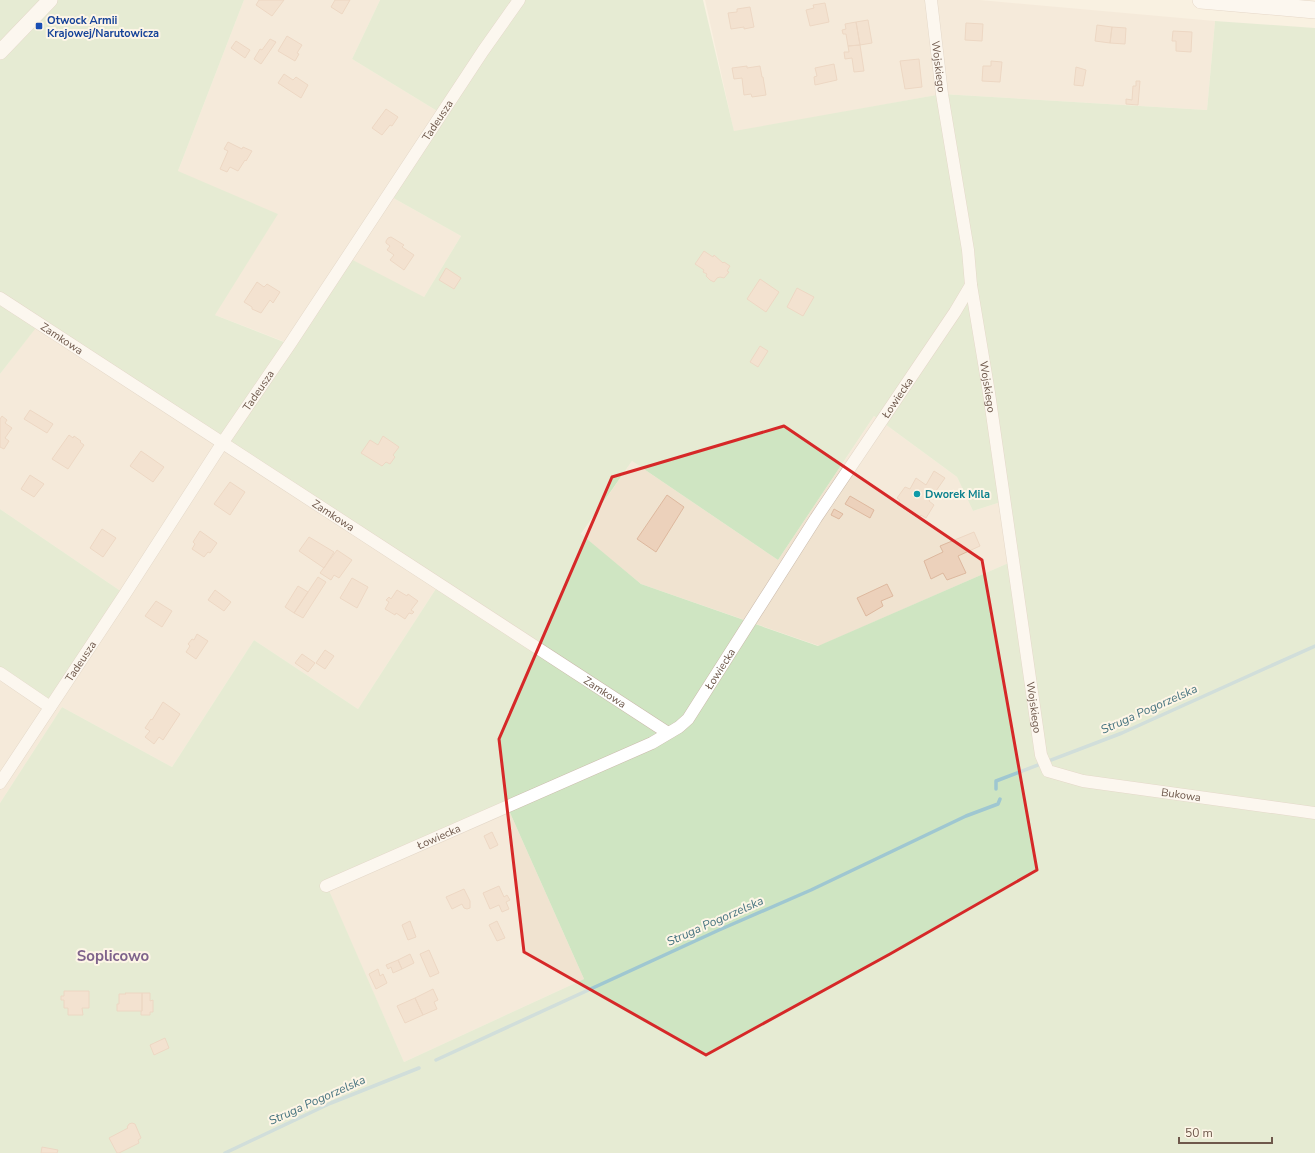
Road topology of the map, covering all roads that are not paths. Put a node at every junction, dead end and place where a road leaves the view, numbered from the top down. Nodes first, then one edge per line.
1 (50, 0) edge
2 (519, 0) edge
3 (931, 0) edge
4 (1201, 0) edge
5 (1315, 10) edge
6 (0, 52) edge
7 (971, 285) junction
8 (0, 298) edge
9 (223, 442) junction
10 (0, 673) edge
11 (50, 707) junction
12 (668, 733) junction
13 (1045, 764) joint
14 (0, 783) edge
15 (1315, 813) edge
16 (326, 886) dead end

1 - 6 street
2 - 9 street, Tadeusza
3 - 7 street, Wojskiego
4 - 5 main road
7 - 12 street, Łowiecka
7 - 13 street, Wojskiego
8 - 9 street, Zamkowa
9 - 11 street, Tadeusza
9 - 12 street, Zamkowa
10 - 11 street
11 - 14 street, Tadeusza
12 - 16 street, Łowiecka
13 - 15 street, Bukowa

